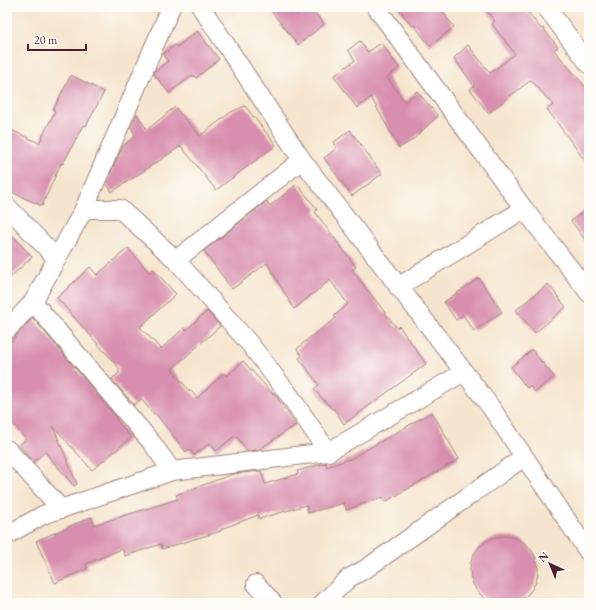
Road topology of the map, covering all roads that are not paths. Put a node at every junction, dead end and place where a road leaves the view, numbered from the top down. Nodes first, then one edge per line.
1 (171, 7) edge
2 (201, 7) edge
3 (376, 7) edge
4 (546, 7) edge
5 (589, 64) edge
6 (302, 160) junction
7 (7, 206) edge
8 (84, 209) junction
9 (524, 209) junction
10 (57, 259) junction
11 (176, 260) junction
12 (398, 287) junction
13 (589, 293) edge
14 (33, 302) junction
15 (7, 330) edge
16 (464, 372) junction
17 (7, 449) edge
18 (328, 452) junction
19 (524, 457) junction
20 (172, 471) junction
21 (61, 509) junction
22 (7, 535) edge
23 (589, 553) edge
24 (256, 584) dead end
25 (273, 603) edge
26 (323, 603) edge

1 - 8 street
2 - 6 street
3 - 9 street
4 - 5 street
6 - 11 street
6 - 12 street
7 - 10 street
8 - 10 street
8 - 11 street
9 - 12 street
9 - 13 street
10 - 14 street
11 - 18 street
12 - 16 street
14 - 15 street
14 - 20 street
16 - 18 street
16 - 19 street
17 - 21 street
18 - 20 street
19 - 23 street
19 - 26 street
20 - 21 street
21 - 22 street
24 - 25 street

